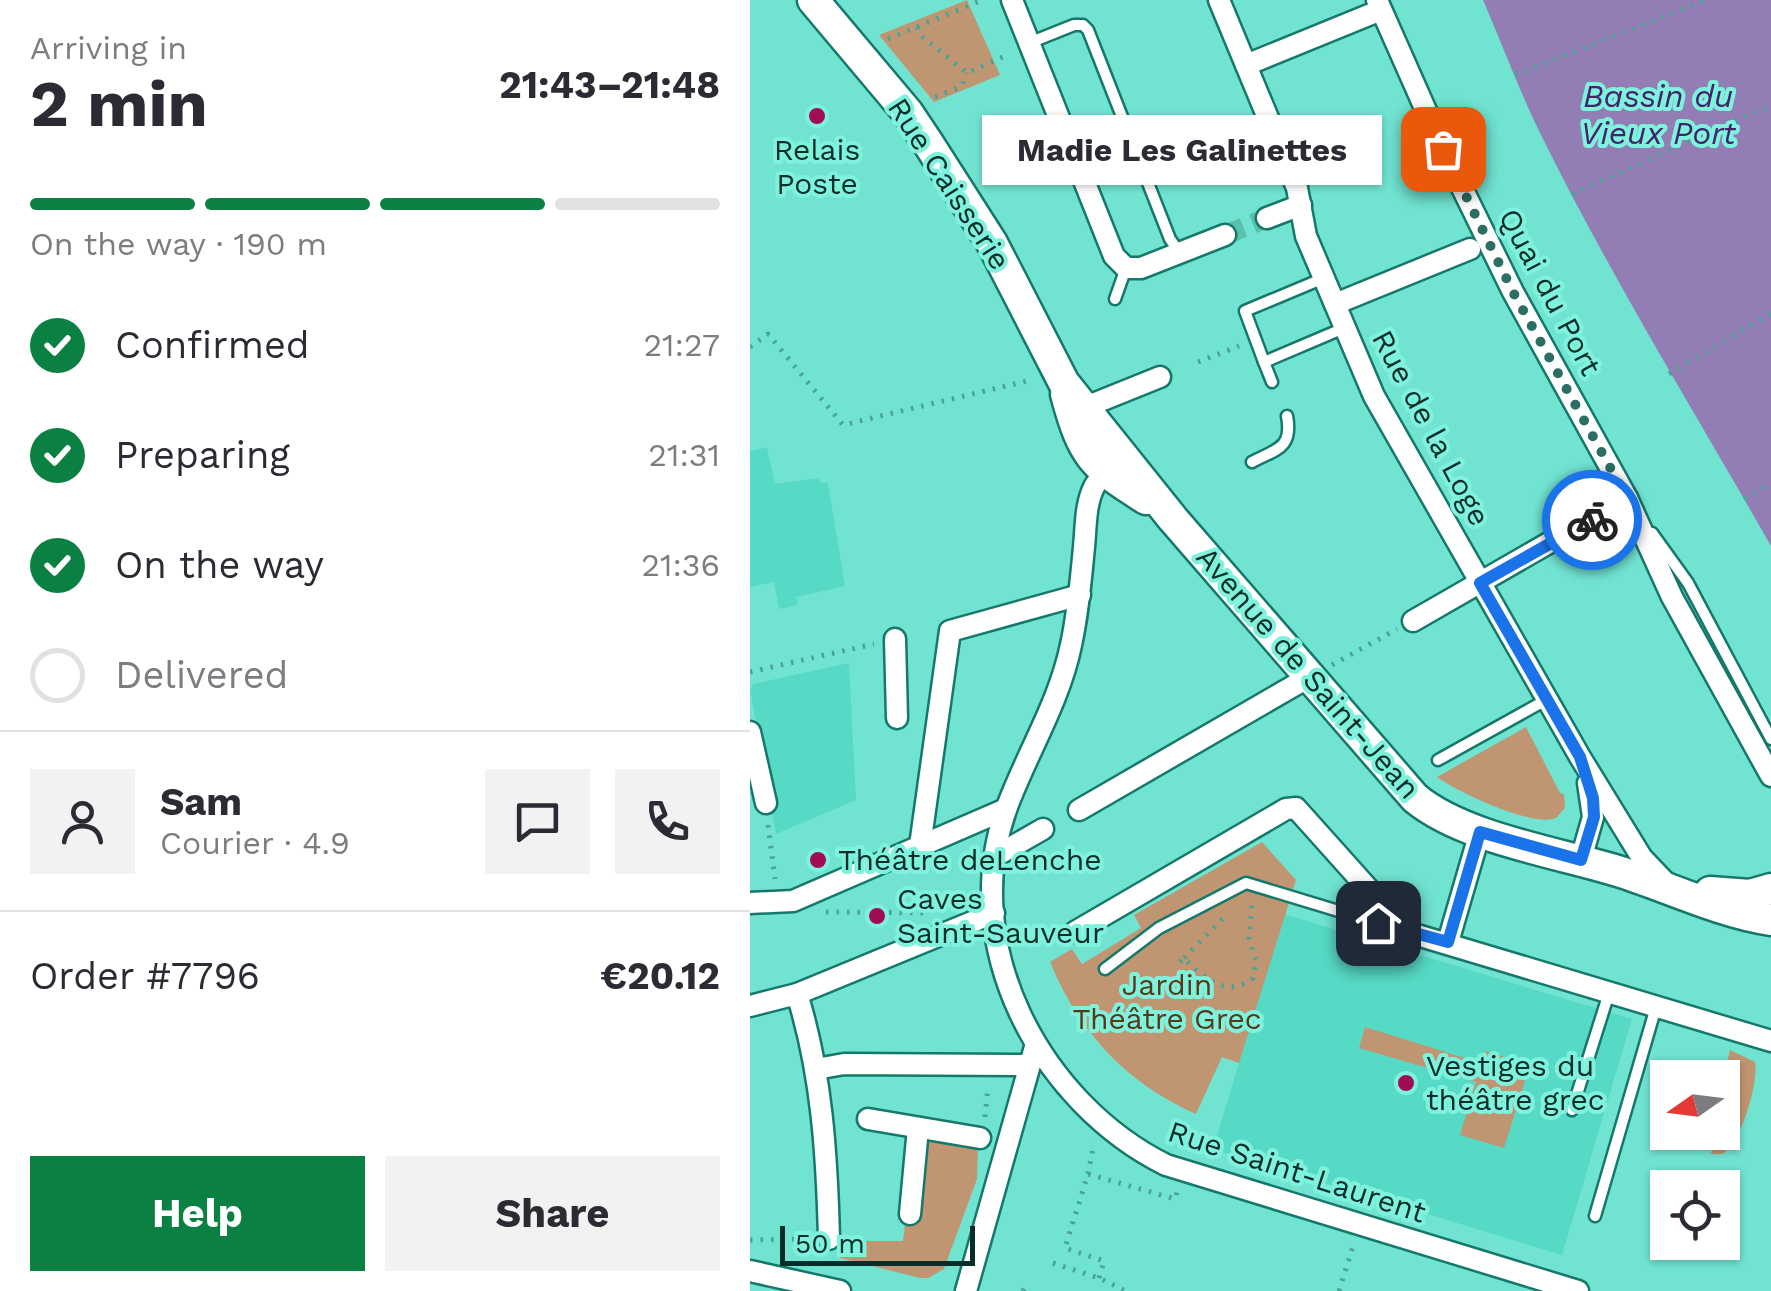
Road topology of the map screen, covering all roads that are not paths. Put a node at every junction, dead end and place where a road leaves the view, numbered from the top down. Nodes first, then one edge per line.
1 (813, 0) edge
2 (1012, 0) edge
3 (1220, 0) edge
4 (1379, 5) edge
5 (1030, 44) junction
6 (1246, 65) junction
7 (1302, 205) junction
8 (1267, 218) tunnel mouth
9 (1226, 235) tunnel mouth
10 (1470, 250) dead end
11 (1180, 253) junction
12 (1126, 268) junction
13 (1324, 278) junction
14 (1114, 299) dead end
15 (1335, 304) junction
16 (1344, 328) junction
17 (1264, 362) junction
18 (1160, 377) dead end
19 (1061, 378) junction
20 (1272, 382) dead end
21 (1083, 408) junction
22 (1287, 416) dead end
23 (1252, 462) dead end
24 (1113, 464) junction
25 (1627, 498) junction
26 (1480, 583) junction
27 (1080, 595) junction
28 (1413, 621) road end
29 (895, 639) road end
30 (1309, 677) junction
31 (1546, 700) junction
32 (896, 718) dead end
33 (750, 732) edge
34 (1771, 739) edge
35 (1580, 757) junction
36 (1438, 760) dead end
37 (1771, 776) edge
38 (766, 803) road end
39 (1006, 808) junction
40 (1079, 810) dead end
41 (1044, 829) dead end
42 (1480, 832) junction
43 (920, 846) junction
44 (1581, 860) junction
45 (990, 865) junction
46 (1771, 889) edge
47 (1675, 890) junction
48 (750, 903) edge
49 (994, 913) junction
50 (1771, 920) edge
51 (1075, 932) dead end
52 (1407, 932) junction
53 (1448, 942) junction
54 (1105, 969) dead end
55 (1609, 992) junction
56 (798, 994) junction
57 (750, 1006) edge
58 (1656, 1006) junction
59 (1771, 1041) edge
60 (1031, 1056) junction
61 (816, 1069) junction
62 (1572, 1110) dead end
63 (868, 1119) dead end
64 (918, 1128) junction
65 (980, 1138) road end
66 (910, 1214) dead end
67 (1595, 1216) dead end
68 (829, 1239) road end
69 (750, 1272) edge
70 (840, 1291) edge
71 (966, 1291) edge
72 (1578, 1291) edge

1 - 19 street, Rue Caisserie
2 - 5 street
3 - 6 street, Rue de la Loge
4 - 6 street
4 - 25 street, Quai du Port
5 - 11 lane
5 - 12 street
6 - 7 street, Rue de la Loge
7 - 8 street
7 - 13 street, Rue de la Loge
9 - 11 street
10 - 15 street
11 - 12 street
12 - 14 lane
13 - 15 street, Rue de la Loge
13 - 17 lane
15 - 16 street, Rue de la Loge
16 - 17 lane
16 - 26 street, Rue de la Loge
17 - 20 lane
18 - 21 street
19 - 21 street, Rue Caisserie
19 - 24 street, Rue Caisserie
21 - 24 street, Rue Caisserie
22 - 23 lane
24 - 27 street
24 - 30 street, Avenue de Saint-Jean
25 - 26 street
25 - 34 lane, Quai du Port
25 - 37 street, Quai du Port
26 - 28 street
26 - 31 street, Rue de la Loge
27 - 39 street
27 - 43 street
29 - 32 street
30 - 40 street
30 - 42 street, Avenue de Saint-Jean
31 - 35 street, Rue de la Loge
31 - 36 lane
33 - 38 street
35 - 44 street, Rue de la Loge
35 - 47 street, Rue de la Loge
39 - 43 street
39 - 45 street, Rue Saint-Laurent
41 - 45 street
42 - 44 street, Avenue de Saint-Jean
42 - 53 street
43 - 48 street
44 - 47 street, Avenue de Saint-Jean
45 - 49 street, Rue Saint-Laurent
46 - 47 street, Avenue de Saint-Jean
47 - 50 street, Avenue de Saint-Jean
49 - 56 street
49 - 60 street, Rue Saint-Laurent
51 - 52 street
52 - 53 street
52 - 54 lane
53 - 55 street
55 - 58 street
55 - 62 lane
56 - 57 street
56 - 61 street
58 - 59 street
58 - 67 lane
60 - 61 street
60 - 71 street
60 - 72 street, Rue Saint-Laurent
61 - 68 street
63 - 64 street
64 - 65 street
64 - 66 street
69 - 70 street

